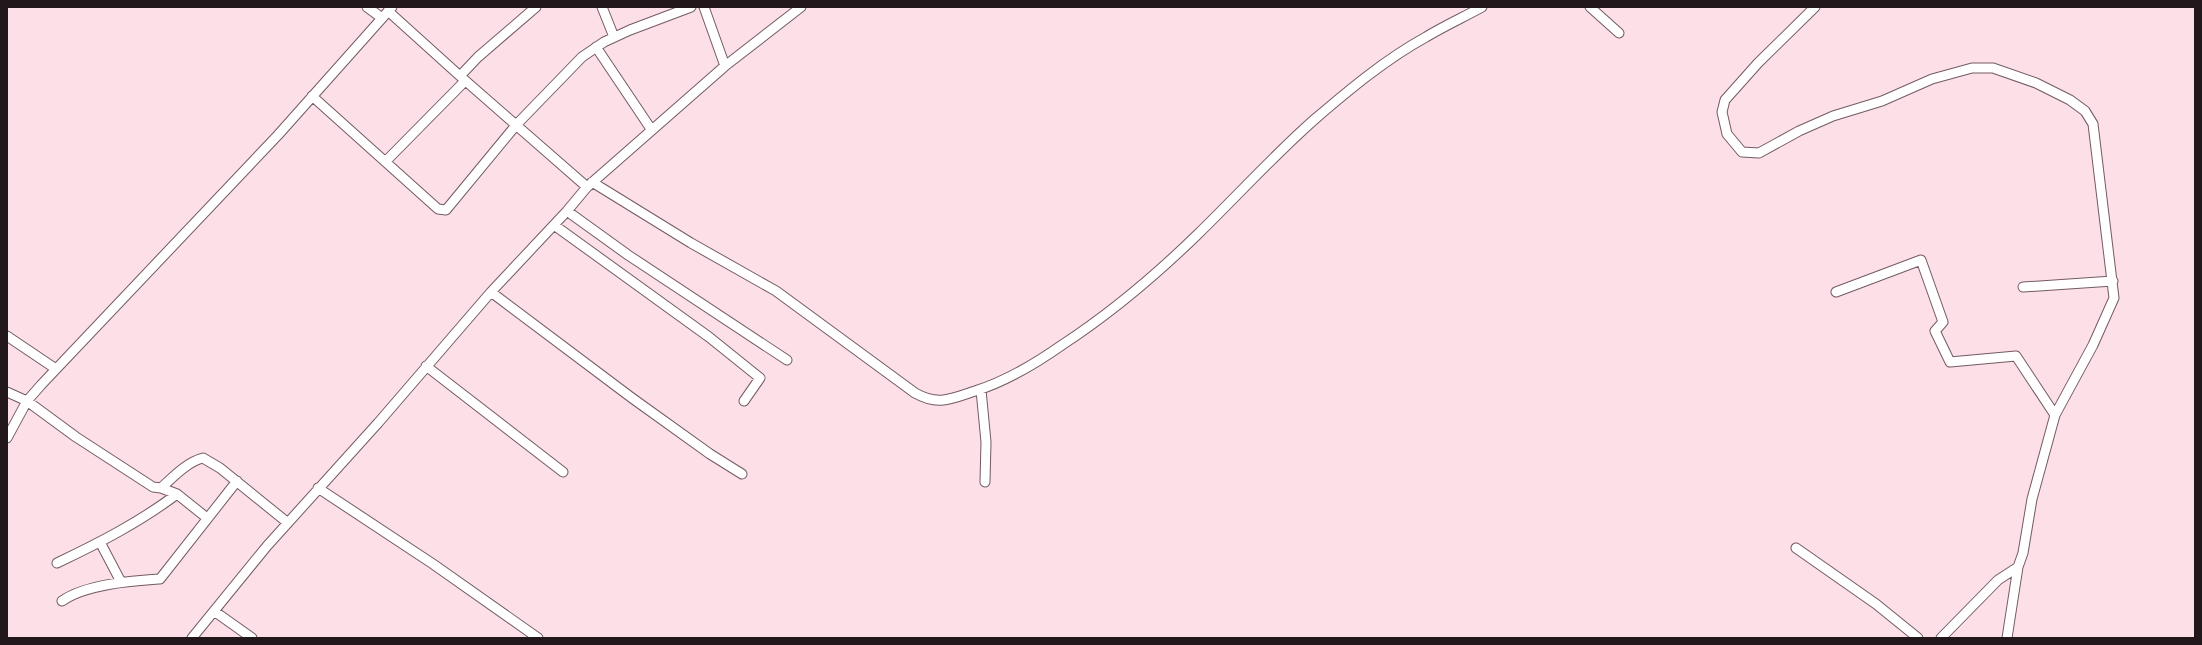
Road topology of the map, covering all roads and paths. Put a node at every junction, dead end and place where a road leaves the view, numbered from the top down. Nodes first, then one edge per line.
1 (367, 7) edge
2 (536, 7) edge
3 (602, 7) edge
4 (691, 7) edge
5 (704, 7) edge
6 (801, 7) edge
7 (1482, 7) edge
8 (1590, 7) edge
9 (1815, 7) edge
10 (390, 9) edge
11 (382, 18) junction
12 (1619, 33) dead end
13 (614, 37) junction
14 (596, 47) junction
15 (724, 66) junction
16 (463, 79) junction
17 (312, 96) junction
18 (516, 124) junction
19 (651, 129) junction
20 (386, 161) junction
21 (590, 185) junction
22 (567, 211) junction
23 (554, 225) junction
24 (2113, 281) junction
25 (2023, 288) dead end
26 (491, 292) junction
27 (1836, 292) dead end
28 (7, 336) edge
29 (787, 360) dead end
30 (426, 366) junction
31 (56, 369) junction
32 (981, 390) junction
33 (7, 392) edge
34 (27, 401) junction
35 (744, 401) dead end
36 (2055, 415) junction
37 (7, 438) edge
38 (563, 472) dead end
39 (742, 474) dead end
40 (237, 482) junction
41 (985, 482) dead end
42 (161, 488) junction
43 (318, 488) junction
44 (177, 494) junction
45 (207, 518) junction
46 (288, 523) junction
47 (100, 542) junction
48 (1796, 548) dead end
49 (57, 563) dead end
50 (2018, 567) junction
51 (121, 582) junction
52 (62, 601) dead end
53 (214, 611) junction
54 (192, 638) edge
55 (252, 638) edge
56 (538, 638) edge
57 (1918, 638) edge
58 (1941, 638) edge
59 (2007, 638) edge

1 - 11 street
2 - 16 street
3 - 13 street
4 - 13 street
5 - 15 street
6 - 15 street
7 - 32 street
8 - 12 street
9 - 24 street
10 - 11 street
10 - 16 street
11 - 17 street
13 - 14 street
14 - 18 street
14 - 19 street
15 - 19 street
16 - 18 street
16 - 20 street
17 - 20 street
17 - 31 street
18 - 20 street
18 - 21 street
19 - 21 street
21 - 22 street
21 - 32 street
22 - 23 street
22 - 29 street
23 - 26 street
23 - 35 street
24 - 25 street
24 - 36 street
26 - 30 street
26 - 39 street
27 - 36 street
28 - 31 street
30 - 38 street
30 - 43 street
31 - 34 street
32 - 41 street
33 - 34 street
34 - 37 street
34 - 42 street
36 - 50 street
40 - 42 street
40 - 45 street
40 - 46 street
42 - 44 street
43 - 46 street
43 - 56 street
44 - 45 street
44 - 47 street
45 - 51 street
46 - 53 street
47 - 49 street
47 - 51 street
48 - 57 street
50 - 58 street
50 - 59 street
51 - 52 street
53 - 54 street
53 - 55 street

